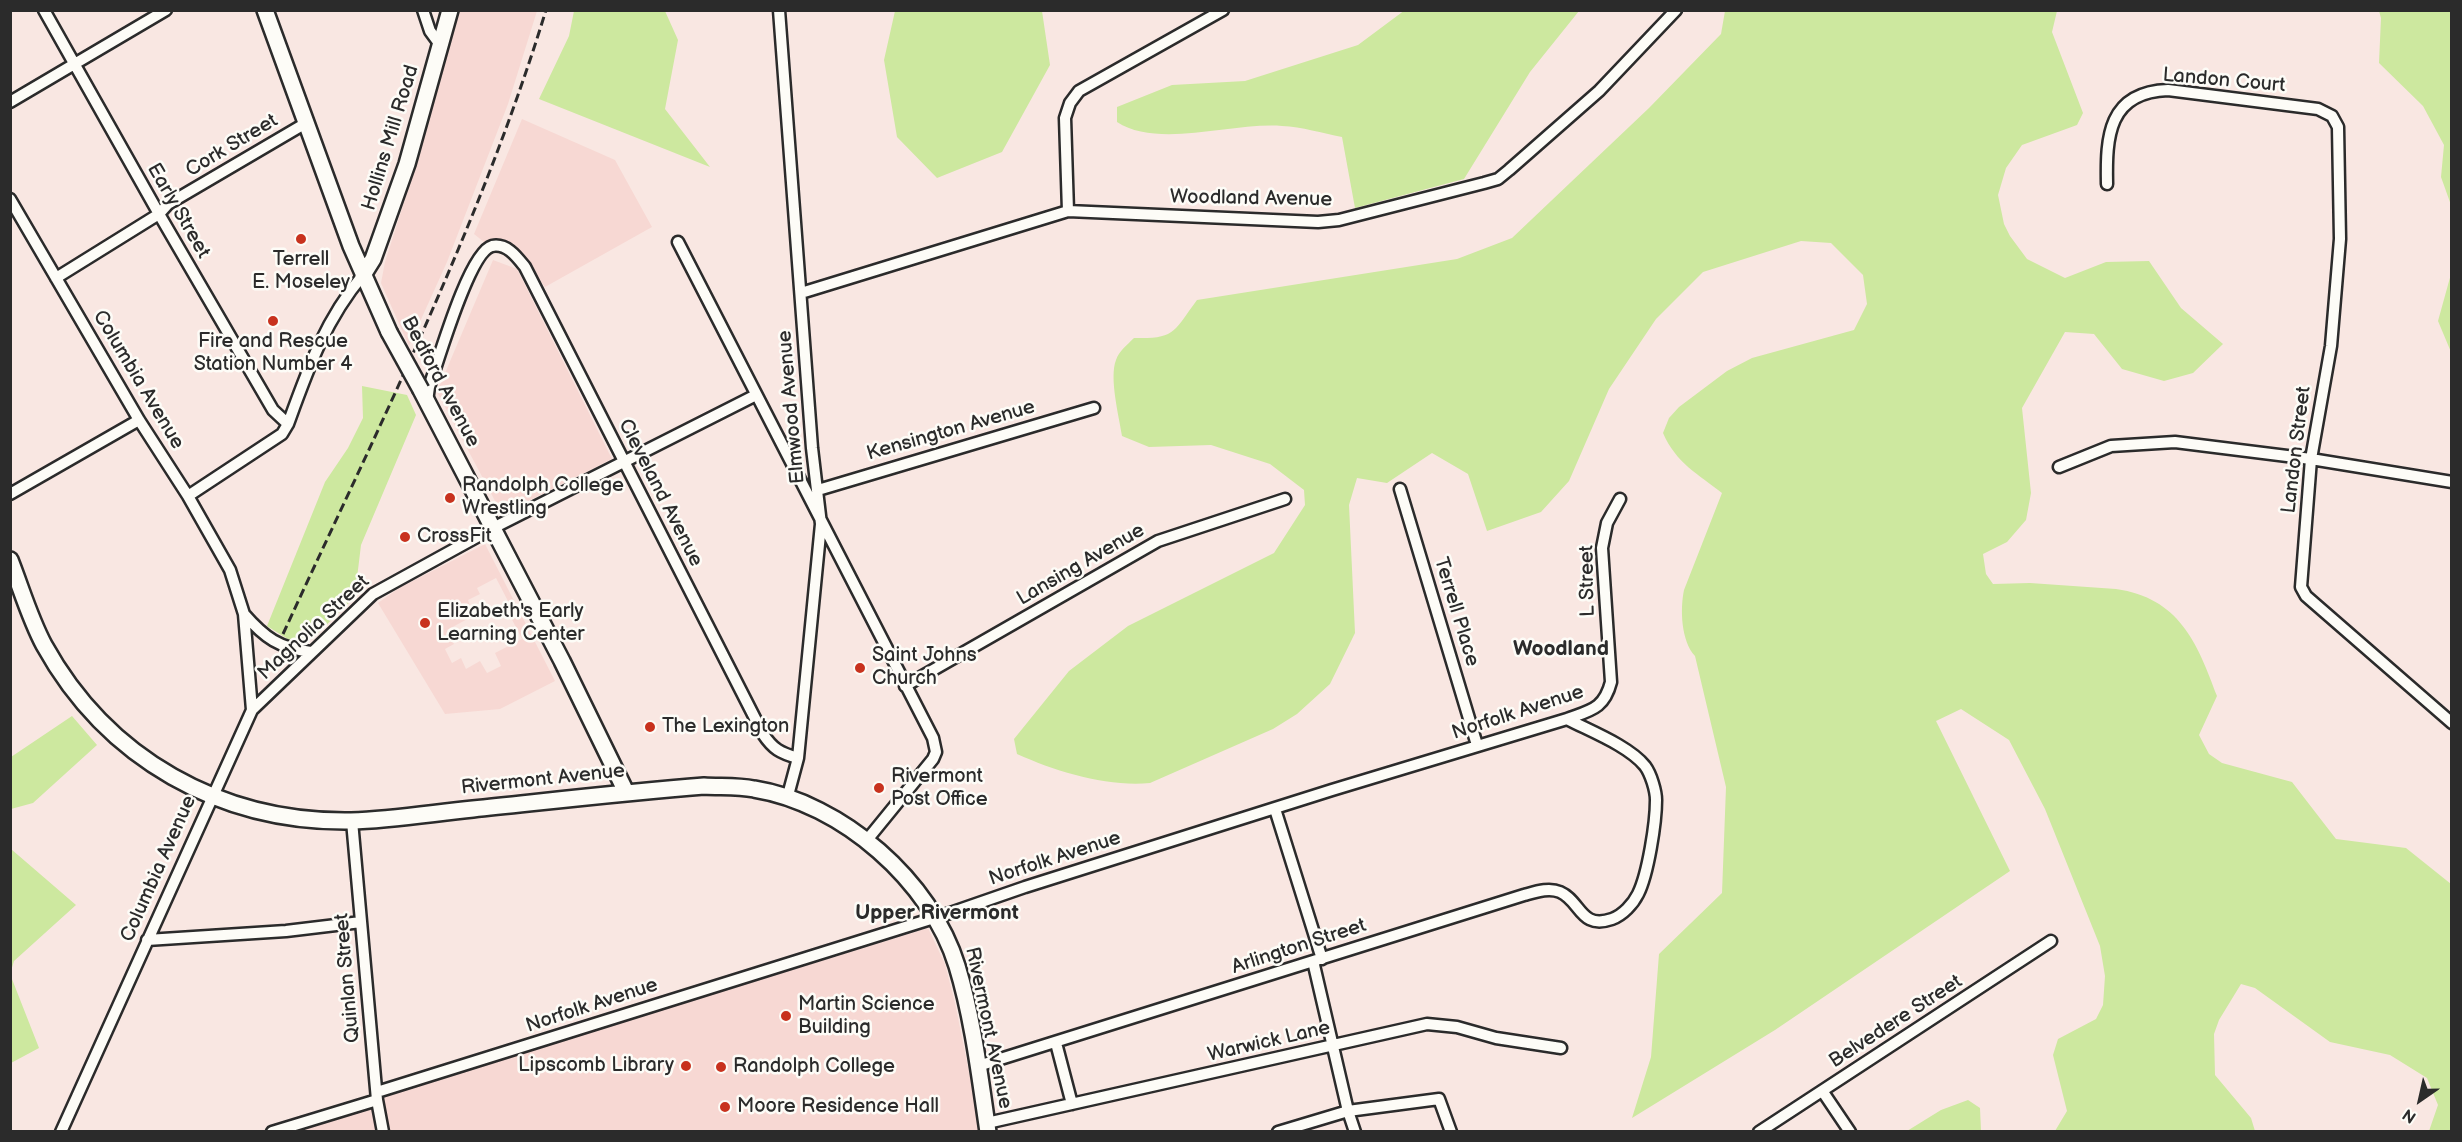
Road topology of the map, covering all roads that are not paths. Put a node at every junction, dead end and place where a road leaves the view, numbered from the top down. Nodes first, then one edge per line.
1 (44, 10) edge
2 (265, 10) edge
3 (423, 10) edge
4 (450, 10) edge
5 (778, 10) edge
6 (1223, 10) edge
7 (1676, 10) edge
8 (165, 11) edge
9 (441, 46) junction
10 (74, 63) junction
11 (10, 102) edge
12 (2332, 116) joint
13 (306, 123) junction
14 (2107, 184) dead end
15 (10, 199) edge
16 (1068, 211) junction
17 (159, 214) junction
18 (678, 242) dead end
19 (363, 275) junction
20 (56, 278) junction
21 (801, 293) junction
22 (424, 395) junction
23 (756, 395) junction
24 (1094, 408) dead end
25 (139, 420) junction
26 (288, 424) junction
27 (2311, 459) junction
28 (624, 462) junction
29 (2059, 466) dead end
30 (2451, 482) edge
31 (1400, 489) dead end
32 (818, 490) junction
33 (10, 494) edge
34 (188, 496) junction
35 (1285, 499) dead end
36 (1620, 499) dead end
37 (821, 524) junction
38 (493, 528) junction
39 (10, 560) edge
40 (244, 614) junction
41 (311, 652) junction
42 (905, 686) junction
43 (1604, 700) joint
44 (252, 710) junction
45 (1567, 719) junction
46 (2451, 723) edge
47 (1477, 745) junction
48 (798, 758) junction
49 (626, 792) junction
50 (212, 797) junction
51 (788, 798) junction
52 (1275, 809) junction
53 (352, 821) junction
54 (867, 840) junction
55 (936, 918) junction
56 (361, 922) junction
57 (147, 940) junction
58 (2051, 941) dead end
59 (1318, 960) junction
60 (1056, 1042) junction
61 (1333, 1046) junction
62 (1561, 1048) dead end
63 (978, 1066) junction
64 (1823, 1092) junction
65 (377, 1096) junction
66 (1072, 1104) junction
67 (1348, 1111) junction
68 (987, 1127) edge
69 (61, 1131) edge
70 (272, 1131) edge
71 (382, 1131) edge
72 (1278, 1131) edge
73 (1355, 1131) edge
74 (1451, 1131) edge
75 (1759, 1131) edge
76 (1850, 1131) edge

1 - 10 street, Early Street
2 - 13 main road, Bedford Avenue
3 - 9 street
4 - 9 main road, Hollins Mill Road
5 - 21 street, Elmwood Avenue
6 - 16 street
7 - 16 street, Woodland Avenue
8 - 10 street
9 - 19 main road, Hollins Mill Road
10 - 11 street
10 - 17 street, Early Street
12 - 14 street, Landon Court
12 - 27 street, Landon Street
13 - 17 street, Cork Street
13 - 19 main road, Bedford Avenue
15 - 20 street, Columbia Avenue
16 - 21 street, Woodland Avenue
17 - 20 street, Cork Street
17 - 26 street, Early Street
18 - 23 street
19 - 22 main road, Bedford Avenue, bridge
19 - 26 street
20 - 25 street, Columbia Avenue
21 - 32 street, Elmwood Avenue
22 - 28 street, Cleveland Avenue
22 - 38 main road, Bedford Avenue
23 - 28 street, Magnolia Street
23 - 37 street
24 - 32 street, Kensington Avenue
25 - 33 street
25 - 34 street, Columbia Avenue
26 - 34 street
27 - 29 street
27 - 30 street
27 - 46 street, Landon Street
28 - 38 street, Magnolia Street
28 - 48 street, Cleveland Avenue
31 - 47 street, Terrell Place
32 - 37 street, Elmwood Avenue
34 - 40 street, Columbia Avenue
35 - 42 street, Lansing Avenue
36 - 43 street, L Street
37 - 42 street
37 - 48 street, Elmwood Avenue
38 - 41 street, Magnolia Street
38 - 49 main road, Bedford Avenue
39 - 50 main road, Rivermont Avenue
40 - 41 street, Columbia Avenue
40 - 44 street, Columbia Avenue
41 - 44 street, Magnolia Street
42 - 54 street
43 - 45 street, Norfolk Avenue
44 - 50 street, Columbia Avenue
45 - 47 street, Norfolk Avenue
45 - 59 street, Arlington Street
47 - 52 street, Norfolk Avenue
48 - 51 street, Elmwood Avenue
49 - 51 main road, Rivermont Avenue
49 - 53 main road, Rivermont Avenue
50 - 53 main road, Rivermont Avenue
50 - 57 street, Columbia Avenue
51 - 54 main road, Rivermont Avenue
52 - 55 street, Norfolk Avenue
52 - 59 street
53 - 56 street, Quinlan Street
54 - 55 main road, Rivermont Avenue
55 - 63 main road, Rivermont Avenue
55 - 65 street, Norfolk Avenue
56 - 57 street
56 - 65 street, Quinlan Street
57 - 69 street, Columbia Avenue
58 - 64 street, Belvedere Street
59 - 60 street, Arlington Street
59 - 61 street
60 - 63 street, Arlington Street
60 - 66 street
61 - 62 street, Warwick Lane
61 - 66 street, Warwick Lane
61 - 67 street
63 - 68 main road, Rivermont Avenue
64 - 75 street, Belvedere Street
64 - 76 street
65 - 70 street, Norfolk Avenue
65 - 71 street, Quinlan Street
66 - 68 street, Warwick Lane
67 - 72 street
67 - 73 street
67 - 74 street

